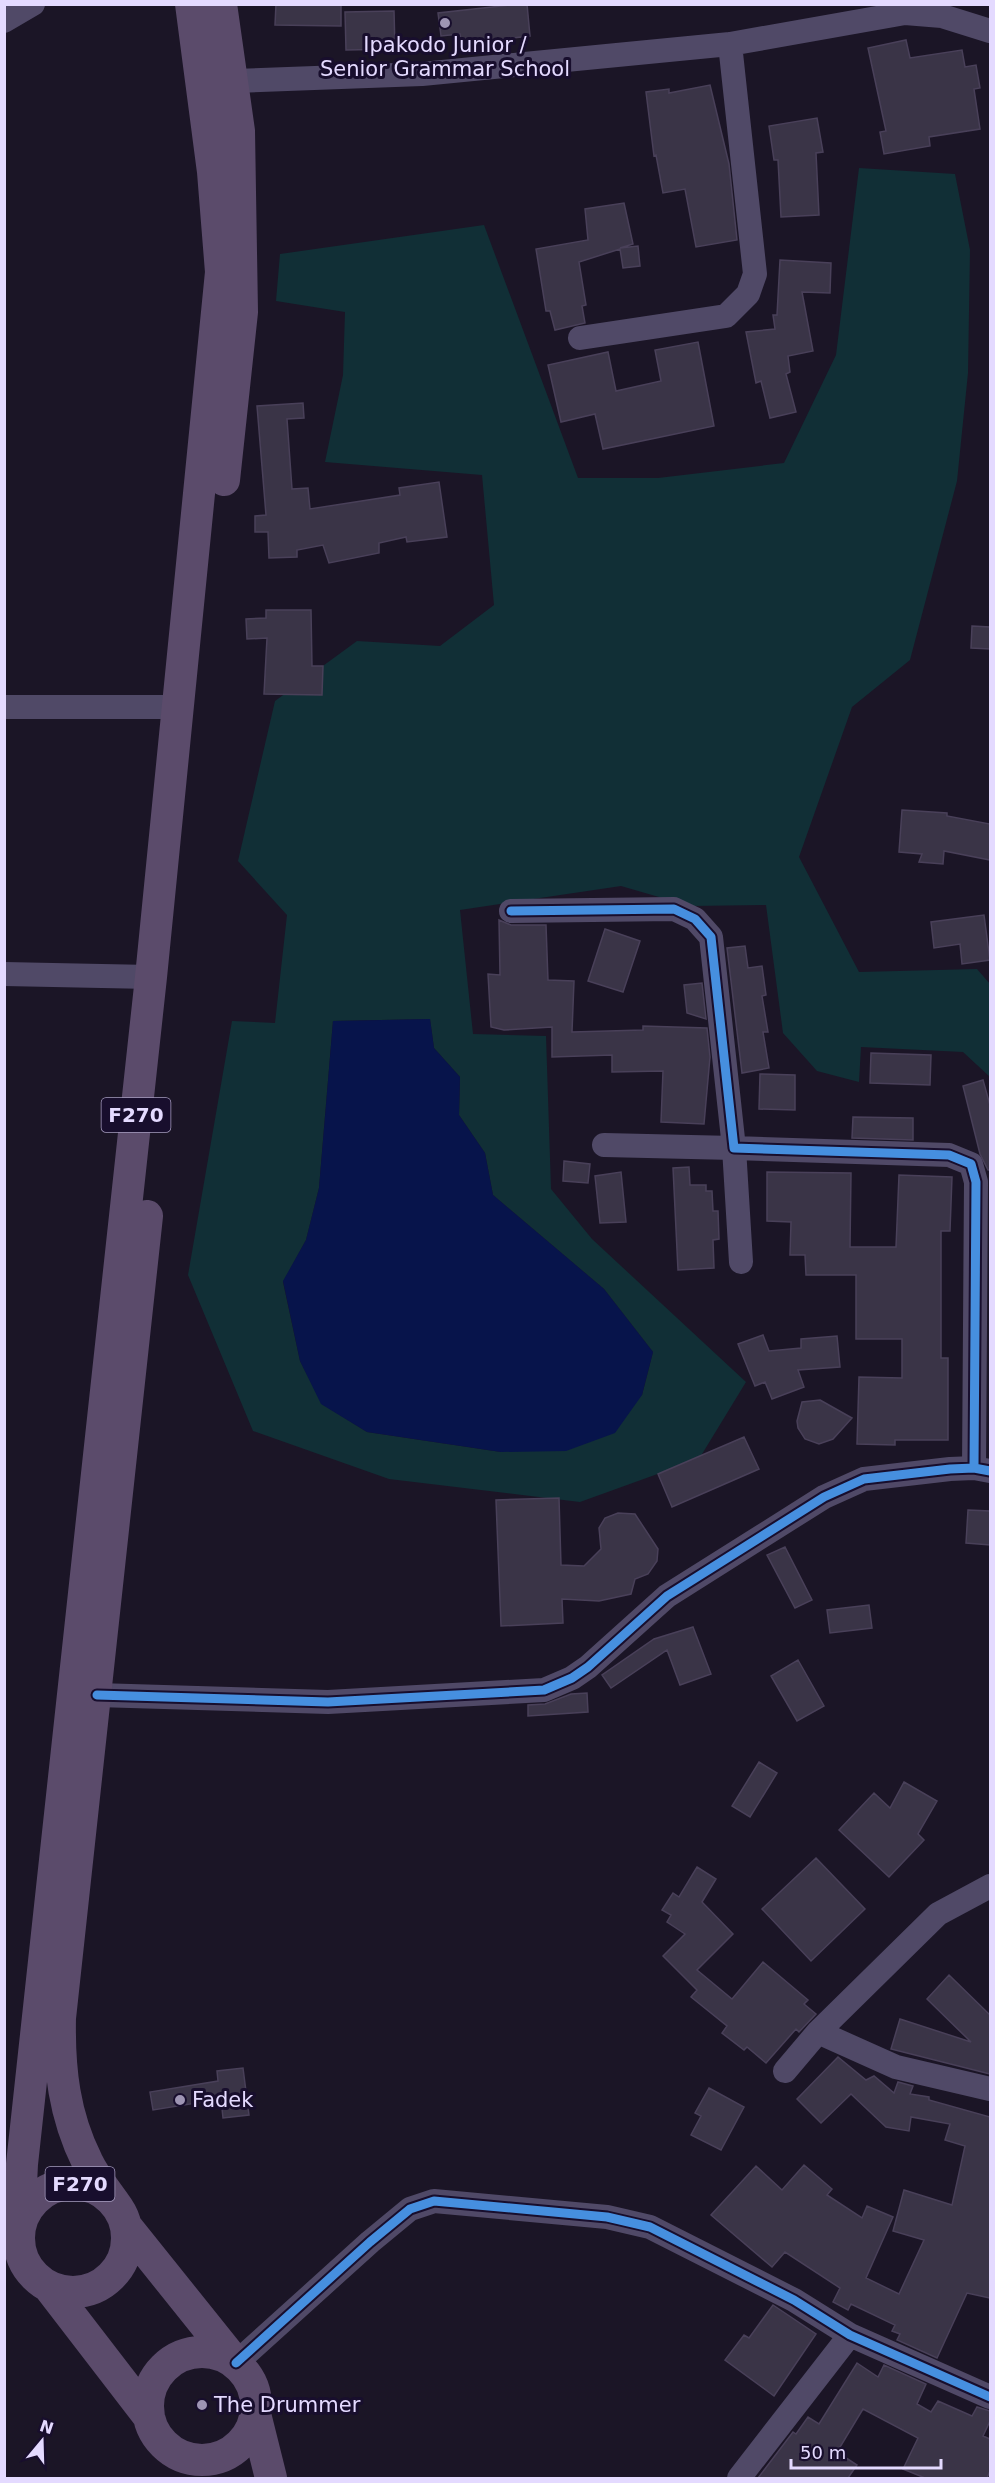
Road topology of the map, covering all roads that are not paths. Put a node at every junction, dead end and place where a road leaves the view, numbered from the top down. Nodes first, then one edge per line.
1 (33, 4) edge
2 (191, 4) edge
3 (220, 4) edge
4 (941, 10) edge
5 (4, 21) edge
6 (990, 31) edge
7 (730, 44) junction
8 (234, 81) junction
9 (580, 339) dead end
10 (4, 707) edge
11 (179, 707) junction
12 (511, 910) dead end
13 (4, 974) edge
14 (151, 977) junction
15 (604, 1145) dead end
16 (734, 1148) junction
17 (741, 1262) dead end
18 (982, 1469) edge
19 (97, 1695) junction
20 (990, 1886) edge
21 (818, 2032) junction
22 (785, 2071) dead end
23 (990, 2089) edge
24 (122, 2217) junction
25 (19, 2225) junction
26 (48, 2287) junction
27 (850, 2335) junction
28 (236, 2363) junction
29 (990, 2397) edge
30 (149, 2417) junction
31 (256, 2418) junction
32 (200, 2460) junction
33 (230, 2478) edge
34 (271, 2478) edge
35 (739, 2478) edge

1 - 5 street
2 - 11 main road, F270
3 - 8 main road, F270
4 - 6 street
4 - 7 street
7 - 8 street
7 - 9 street
8 - 19 main road, F270
10 - 11 street
11 - 14 main road, F270
12 - 16 street
13 - 14 street
14 - 25 main road, F270
15 - 16 street
16 - 17 street
16 - 18 street
18 - 19 street
19 - 24 main road, F270
20 - 21 street
21 - 22 street
21 - 23 street
24 - 25 main road, F270
24 - 26 main road, F270
24 - 28 main road, F270
25 - 26 main road, F270
26 - 30 main road, F270
27 - 28 street
27 - 29 street
27 - 35 street
28 - 30 main road
28 - 31 main road, F270
30 - 32 main road, F270
31 - 32 main road
31 - 34 main road, F270
32 - 33 main road, F270

